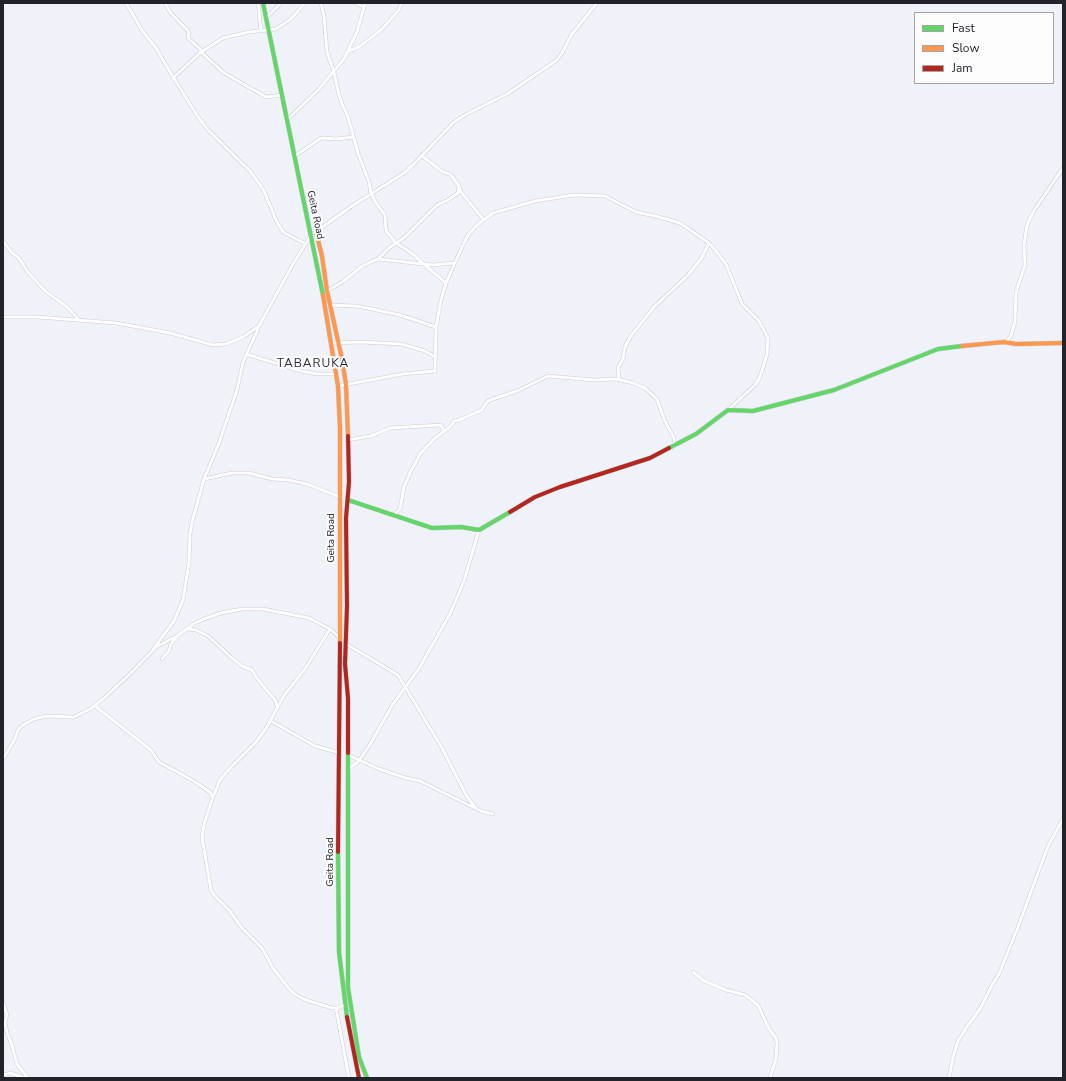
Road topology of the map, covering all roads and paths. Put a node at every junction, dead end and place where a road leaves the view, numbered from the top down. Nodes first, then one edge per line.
1 (126, 3) edge
2 (165, 3) edge
3 (258, 3) edge
4 (263, 3) edge
5 (281, 3) edge
6 (305, 3) edge
7 (320, 3) edge
8 (355, 3) edge
9 (402, 3) edge
10 (597, 3) edge
11 (365, 5) edge
12 (266, 17) junction
13 (270, 30) junction
14 (261, 31) junction
15 (349, 51) junction
16 (201, 52) junction
17 (334, 72) junction
18 (173, 78) junction
19 (283, 95) junction
20 (288, 119) junction
21 (353, 137) junction
22 (295, 156) junction
23 (422, 156) junction
24 (1063, 168) edge
25 (459, 186) junction
26 (372, 193) junction
27 (483, 219) junction
28 (316, 232) junction
29 (311, 237) junction
30 (3, 241) edge
31 (709, 243) junction
32 (306, 244) junction
33 (396, 244) junction
34 (378, 259) junction
35 (424, 263) junction
36 (454, 263) junction
37 (446, 283) junction
38 (325, 292) junction
39 (328, 305) junction
40 (3, 317) edge
41 (80, 321) junction
42 (259, 326) junction
43 (436, 327) junction
44 (1006, 342) junction
45 (332, 343) junction
46 (339, 343) junction
47 (1063, 343) edge
48 (246, 354) junction
49 (435, 357) junction
50 (336, 374) junction
51 (619, 379) junction
52 (346, 385) junction
53 (338, 386) junction
54 (728, 410) junction
55 (444, 431) junction
56 (347, 440) junction
57 (674, 446) junction
58 (204, 479) junction
59 (340, 497) junction
60 (348, 500) junction
61 (394, 515) junction
62 (479, 530) junction
63 (188, 628) junction
64 (330, 629) junction
65 (177, 636) junction
66 (340, 637) junction
67 (346, 644) junction
68 (153, 650) junction
69 (162, 659) dead end
70 (406, 687) junction
71 (95, 706) junction
72 (277, 706) junction
73 (271, 721) junction
74 (340, 753) junction
75 (348, 755) junction
76 (3, 759) edge
77 (359, 760) junction
78 (347, 770) junction
79 (213, 797) junction
80 (475, 807) junction
81 (493, 814) dead end
82 (1063, 819) edge
83 (693, 972) dead end
84 (3, 1002) edge
85 (345, 1005) junction
86 (336, 1008) junction
87 (3, 1075) edge
88 (26, 1078) edge
89 (349, 1078) edge
90 (359, 1078) edge
91 (367, 1078) edge
92 (770, 1078) edge
93 (949, 1078) edge

1 - 18 street
2 - 16 street
3 - 14 street
4 - 12 main road, Geita Road
5 - 12 street
6 - 13 street
7 - 17 street
8 - 11 street
9 - 15 street
10 - 23 street
11 - 15 street
12 - 13 main road, Geita Road
13 - 14 street
13 - 19 main road, Geita Road
14 - 16 street
15 - 17 street
16 - 18 street
16 - 19 street
17 - 20 street
17 - 21 street
18 - 32 street
19 - 20 main road, Geita Road
20 - 22 main road, Geita Road
21 - 22 street
21 - 26 street
22 - 29 main road, Geita Road
23 - 25 street
23 - 26 street
24 - 44 street
25 - 27 street
25 - 33 street
26 - 28 street
26 - 33 street
27 - 31 street
27 - 36 street
28 - 29 street
28 - 38 main road
29 - 32 street
29 - 38 main road, Geita Road
30 - 41 street
31 - 51 street
31 - 54 street
32 - 42 street
33 - 34 street
33 - 35 street
34 - 35 street
34 - 38 street
35 - 36 street
35 - 37 street
36 - 37 street
37 - 43 street
38 - 39 main road, Geita Road
39 - 43 street
39 - 45 main road, Geita Road
39 - 46 main road
40 - 41 street
41 - 42 street
42 - 48 street
43 - 49 street
44 - 47 main road
44 - 54 main road
45 - 46 street
45 - 50 main road, Geita Road
46 - 49 street
46 - 52 main road
48 - 50 street
48 - 58 street
49 - 52 street
50 - 53 main road, Geita Road
51 - 55 street
51 - 57 street
52 - 53 street
52 - 56 main road
53 - 59 main road, Geita Road
54 - 57 main road
55 - 56 street
55 - 61 street
56 - 60 main road
57 - 62 main road
58 - 59 street
58 - 68 street
59 - 66 main road, Geita Road
60 - 61 main road
60 - 67 main road
61 - 62 main road
62 - 70 street
63 - 64 street
63 - 65 street
63 - 72 street
64 - 66 street
64 - 72 street
65 - 68 street
65 - 69 street
66 - 74 main road, Geita Road
67 - 70 street
67 - 75 main road
68 - 71 street
70 - 77 street
70 - 80 street
71 - 76 street
71 - 79 street
72 - 73 street
73 - 74 street
73 - 79 street
74 - 85 main road, Geita Road
75 - 77 street
75 - 78 main road
77 - 78 street
77 - 80 street
78 - 91 main road
79 - 86 street
80 - 81 street
82 - 93 street
83 - 92 street
84 - 88 street
85 - 86 street
85 - 90 main road, Geita Road
86 - 89 street
87 - 88 street

